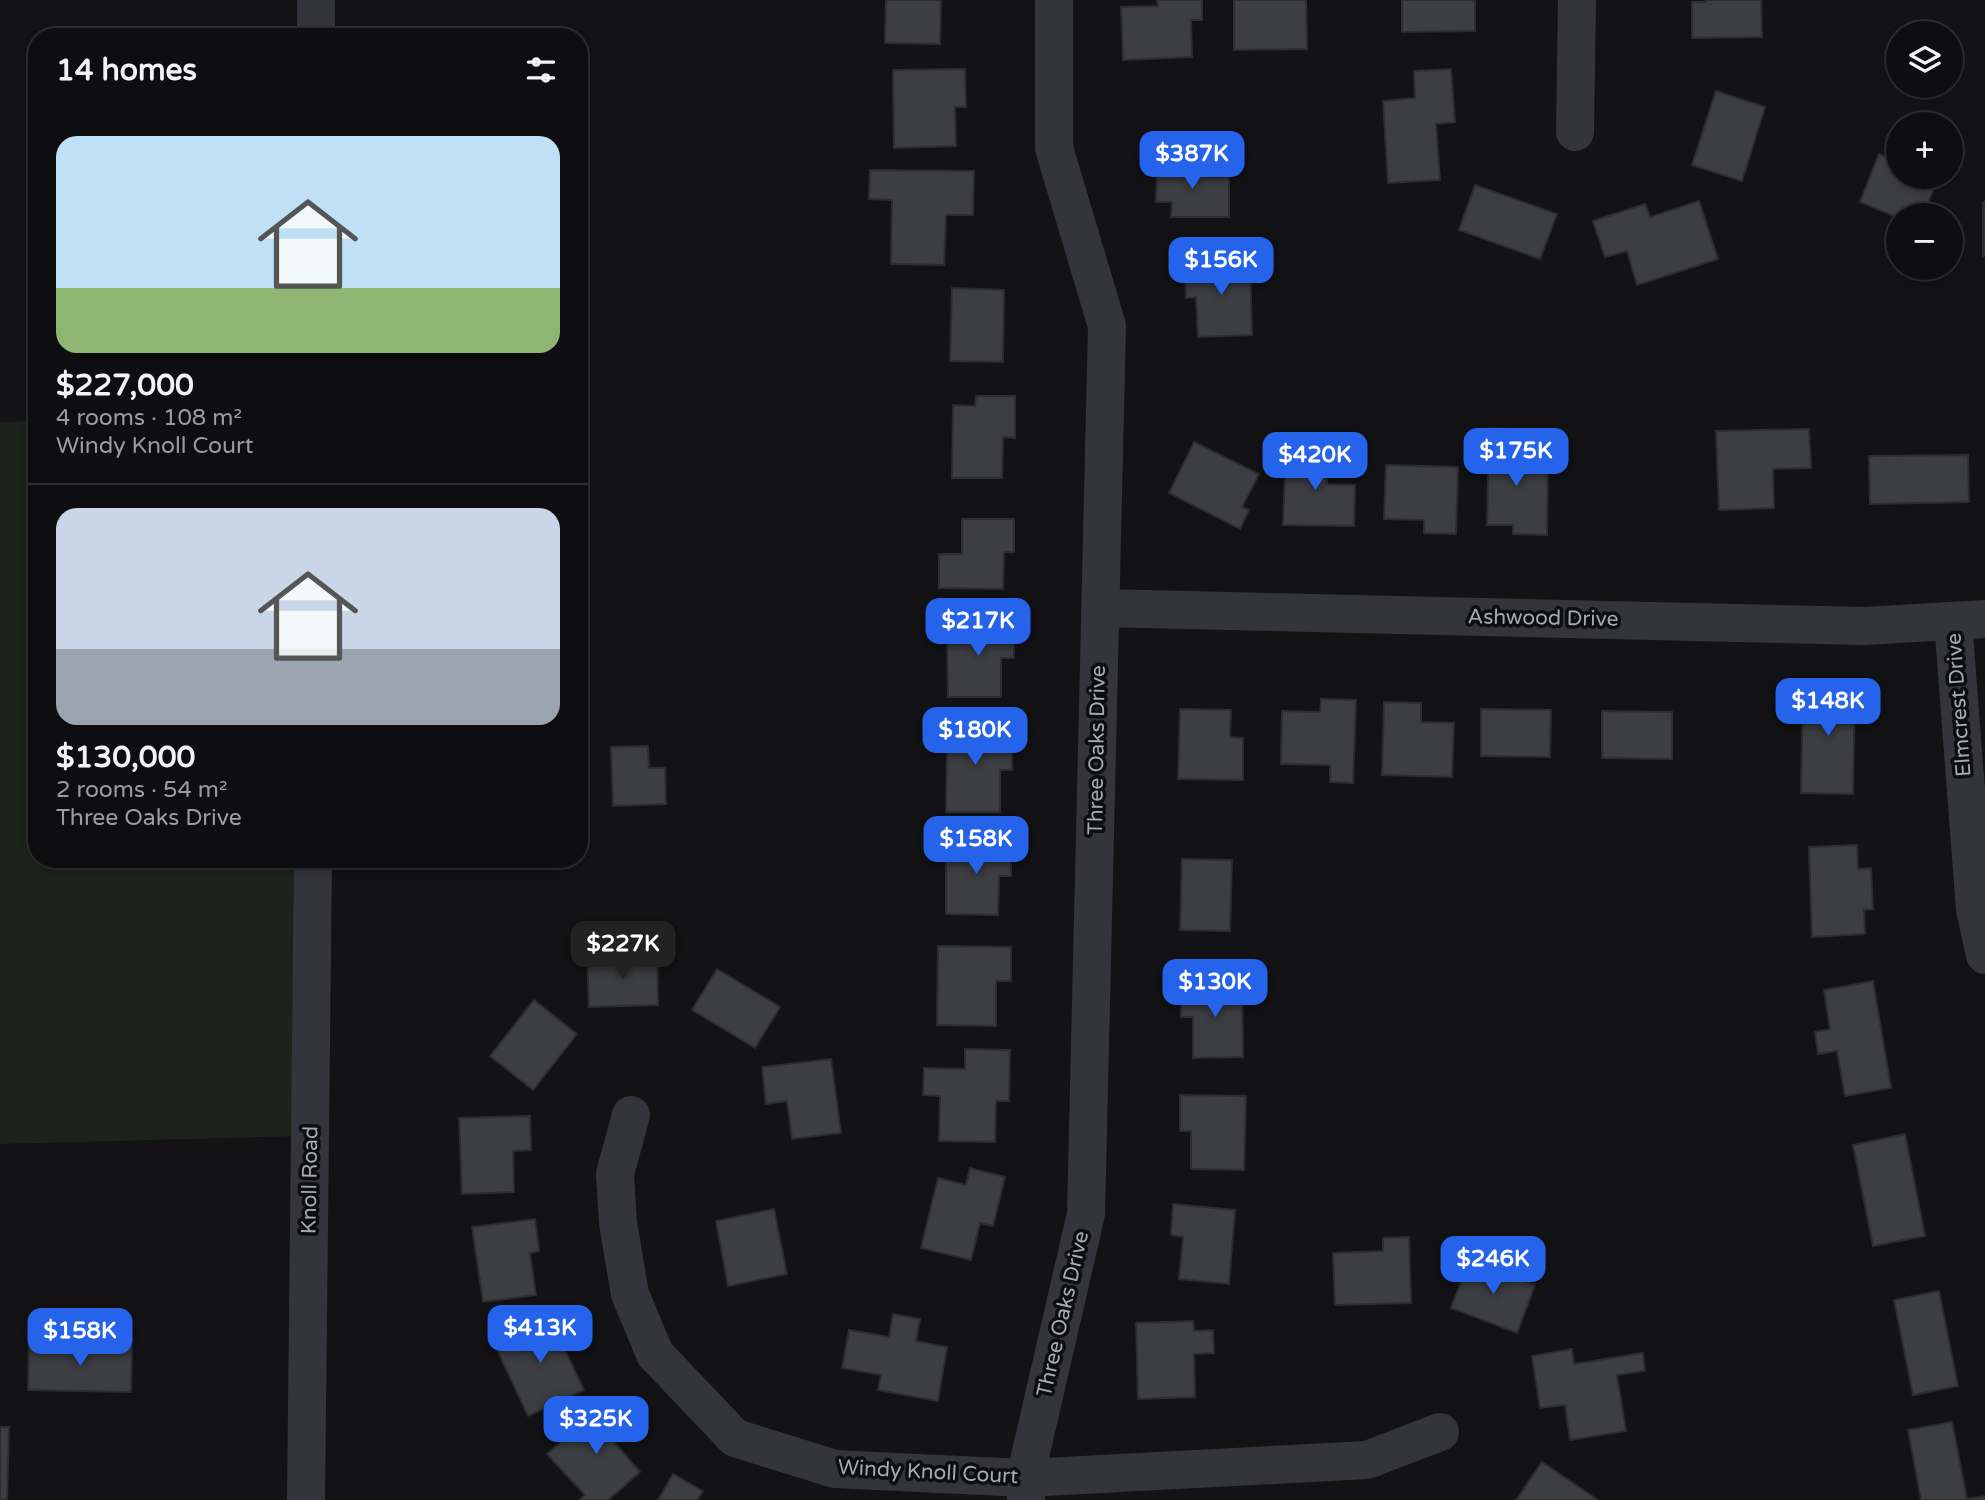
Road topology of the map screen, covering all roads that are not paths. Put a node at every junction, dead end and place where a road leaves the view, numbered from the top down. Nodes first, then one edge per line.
1 (316, 0) edge
2 (1054, 0) edge
3 (1577, 0) edge
4 (316, 28) edge
5 (1575, 132) dead end
6 (1101, 608) junction
7 (1969, 620) edge
8 (313, 868) edge
9 (1985, 955) edge
10 (631, 1115) dead end
11 (1440, 1432) dead end
12 (1025, 1489) edge
13 (306, 1500) edge

1 - 4 street
2 - 6 street, Three Oaks Drive
3 - 5 street
6 - 7 street, Ashwood Drive
6 - 12 street, Three Oaks Drive
7 - 9 street, Elmcrest Drive
8 - 13 street, Knoll Road
10 - 12 street, Windy Knoll Court
11 - 12 street, Windy Knoll Court

